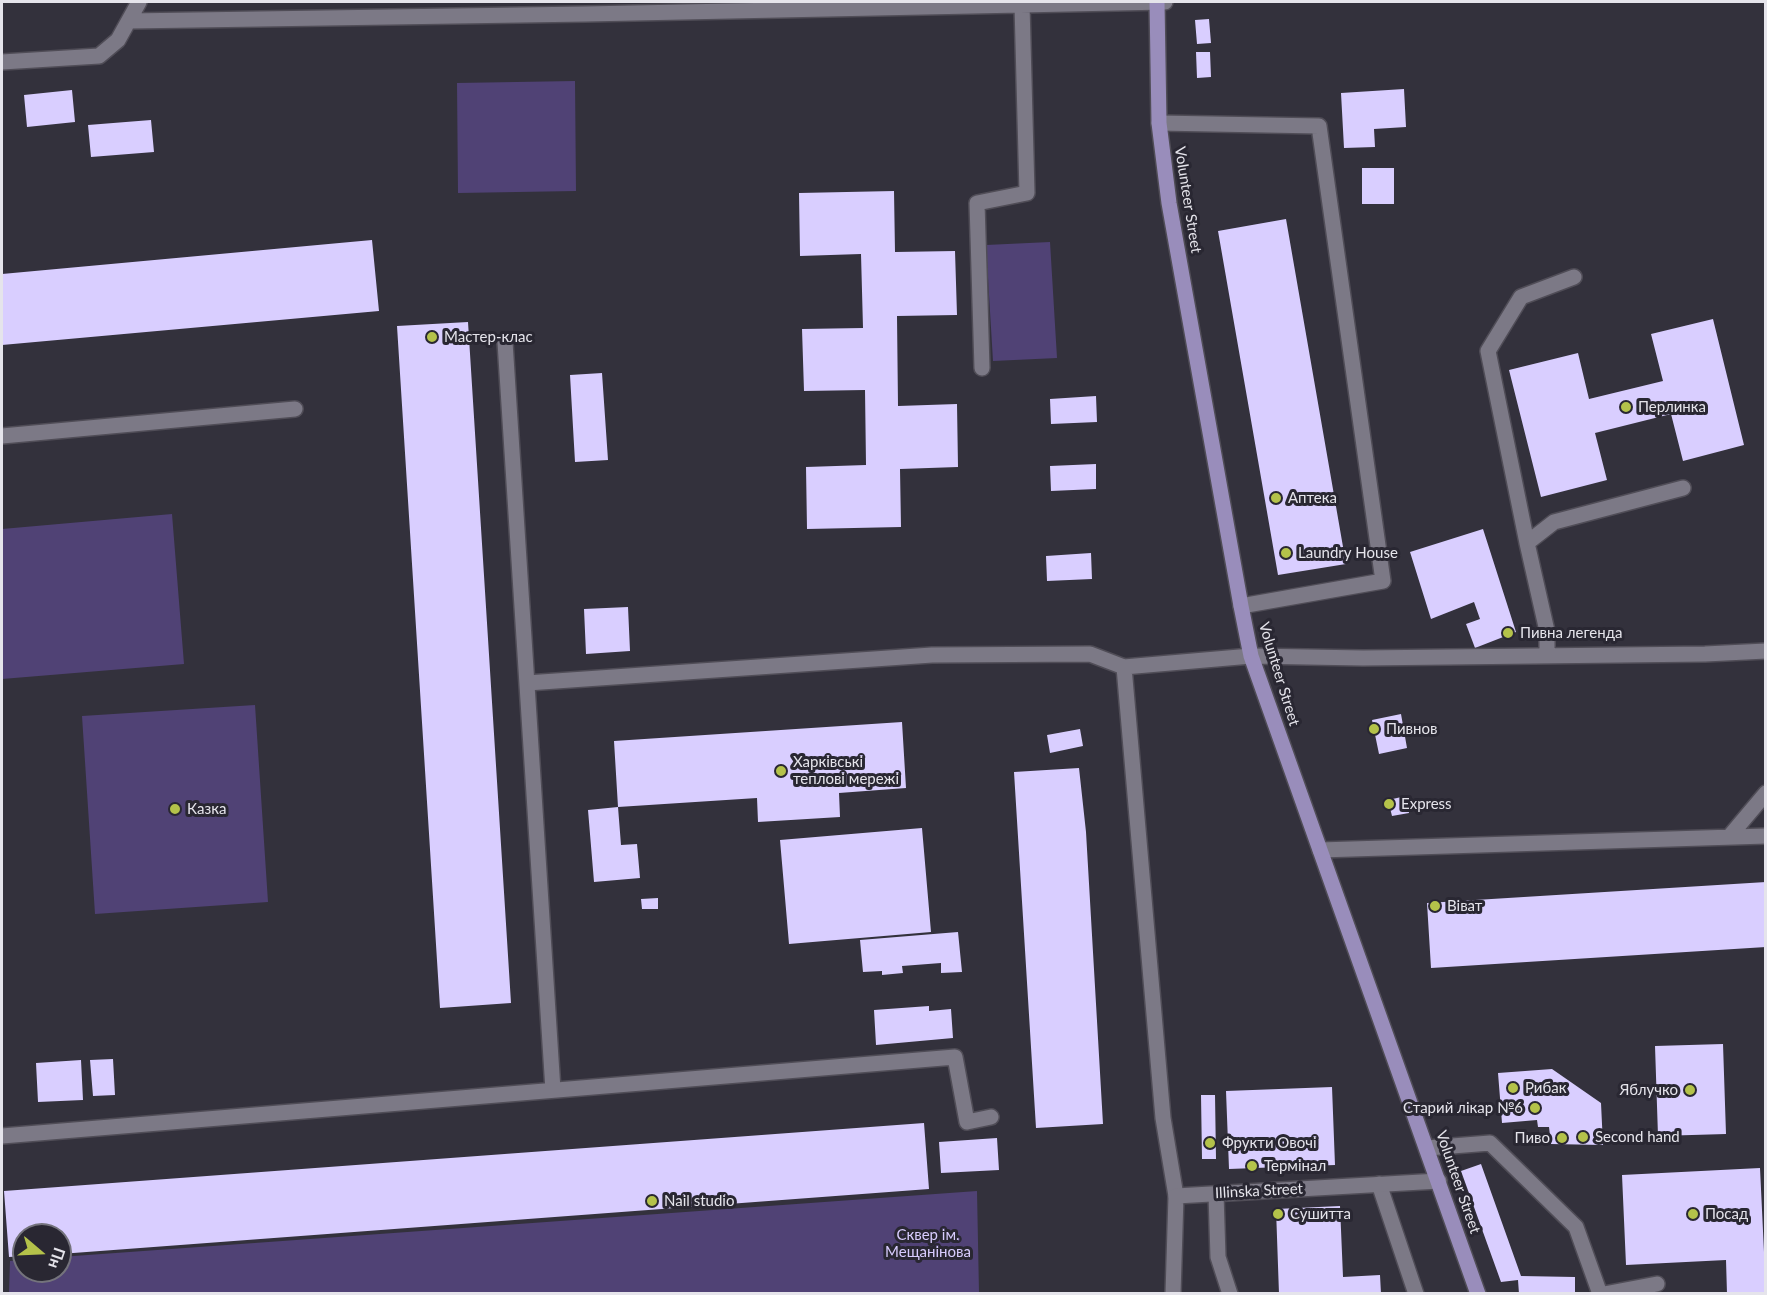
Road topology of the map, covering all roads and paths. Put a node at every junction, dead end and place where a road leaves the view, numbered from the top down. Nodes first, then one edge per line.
1 (140, 2) edge
2 (1159, 2) edge
3 (1023, 5) junction
4 (129, 21) junction
5 (2, 63) edge
6 (1159, 123) junction
7 (1574, 277) dead end
8 (505, 342) dead end
9 (982, 368) dead end
10 (295, 409) dead end
11 (2, 436) edge
12 (1683, 488) dead end
13 (1527, 543) junction
14 (1241, 606) junction
15 (1766, 651) edge
16 (1251, 656) junction
17 (1547, 656) junction
18 (1124, 667) junction
19 (527, 683) junction
20 (1766, 793) edge
21 (1766, 836) edge
22 (1729, 837) junction
23 (1320, 850) junction
24 (554, 1090) junction
25 (991, 1117) dead end
26 (2, 1136) edge
27 (1427, 1148) junction
28 (1439, 1181) junction
29 (1379, 1184) junction
30 (1216, 1194) junction
31 (1176, 1196) junction
32 (1657, 1284) dead end
33 (1173, 1293) edge
34 (1230, 1293) edge
35 (1416, 1293) edge
36 (1478, 1293) edge
37 (1602, 1293) edge

1 - 4 street
2 - 3 street
2 - 6 main road, Volunteer Street
3 - 4 street
3 - 9 street
4 - 5 street
6 - 14 main road, Volunteer Street
6 - 14 street
7 - 13 street
8 - 19 street
10 - 11 street
12 - 13 street
13 - 17 street
14 - 16 main road, Volunteer Street
15 - 17 street
16 - 17 street
16 - 18 street
16 - 23 main road, Volunteer Street
18 - 19 street
18 - 31 street
19 - 24 street
20 - 22 street
21 - 22 street
22 - 23 street
23 - 27 main road, Volunteer Street
24 - 25 street
24 - 26 street
27 - 28 main road, Volunteer Street
27 - 37 street
28 - 29 street, Illinska Street
28 - 36 main road, Volunteer Street
29 - 30 street, Illinska Street
29 - 35 street
30 - 31 street, Illinska Street
30 - 34 street
31 - 33 street
32 - 37 street

